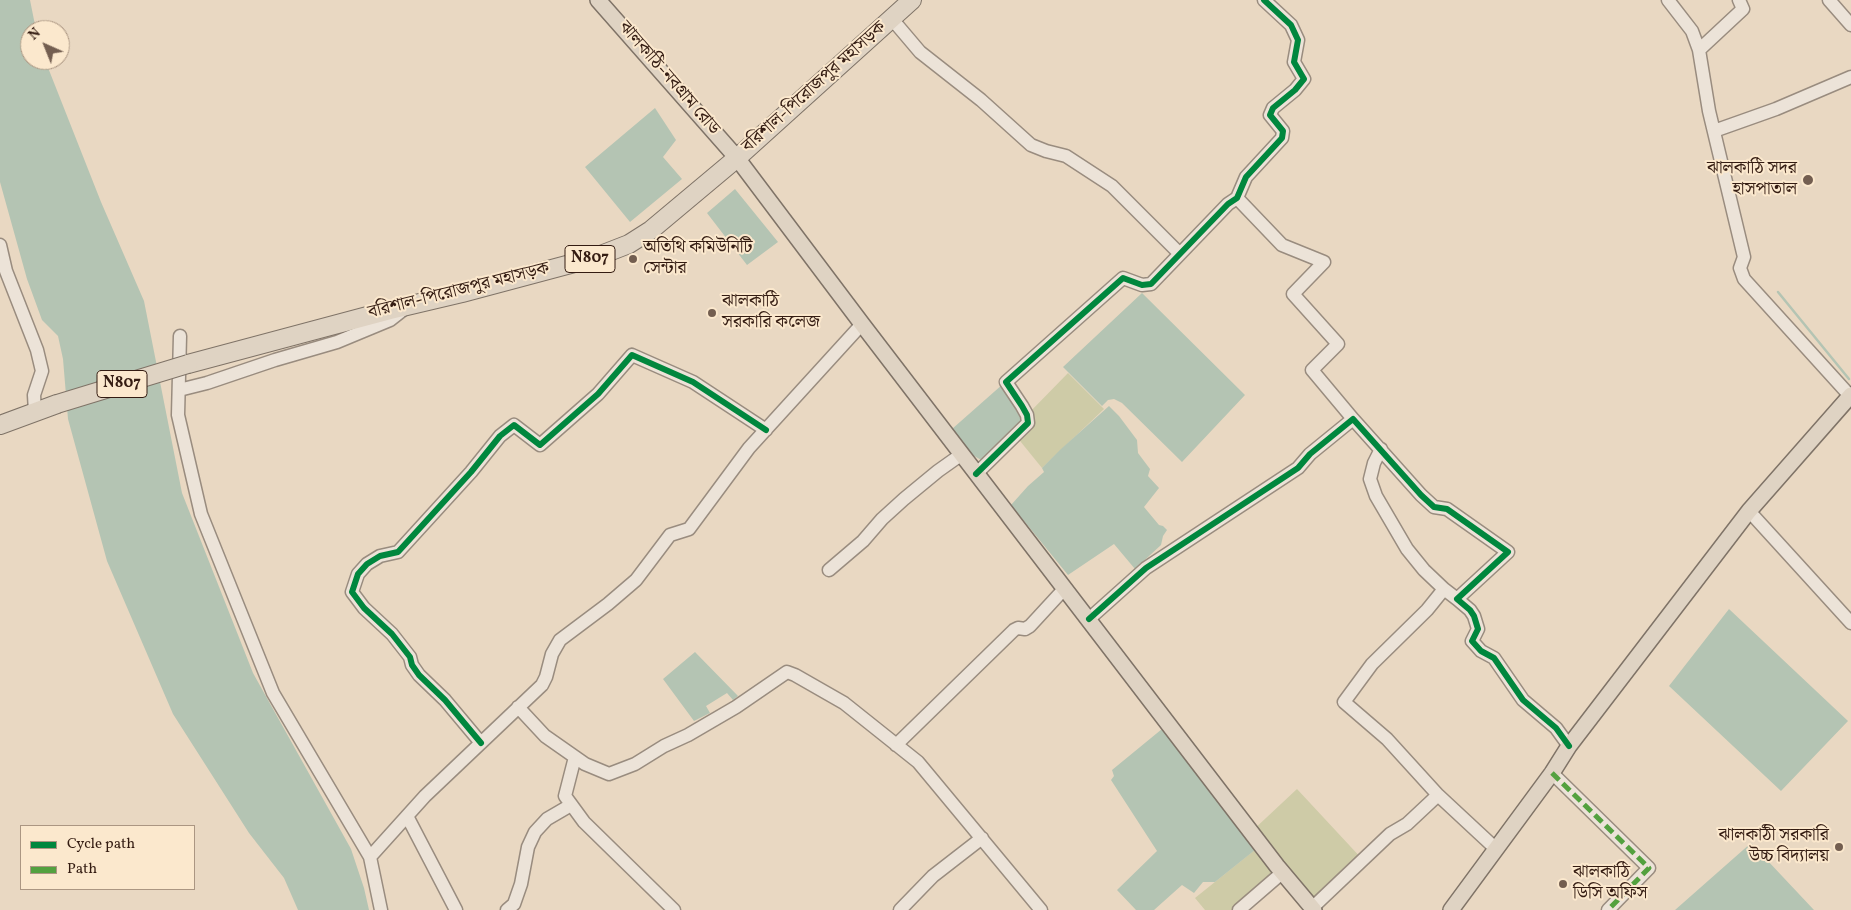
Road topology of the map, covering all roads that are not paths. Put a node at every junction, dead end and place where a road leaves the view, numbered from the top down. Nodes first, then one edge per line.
1 (598, 0) edge
2 (912, 0) edge
3 (1264, 0) edge
4 (1668, 0) edge
5 (1829, 0) edge
6 (1744, 3) edge
7 (892, 19) junction
8 (1851, 25) edge
9 (1699, 50) junction
10 (1851, 78) edge
11 (1714, 132) junction
12 (737, 158) junction
13 (1237, 198) junction
14 (0, 245) edge
15 (1180, 254) junction
16 (408, 305) junction
17 (862, 324) junction
18 (180, 336) dead end
19 (179, 390) junction
20 (1851, 396) edge
21 (35, 412) junction
22 (1353, 419) junction
23 (0, 425) edge
24 (766, 430) junction
25 (1381, 449) junction
26 (962, 454) junction
27 (976, 474) junction
28 (1749, 511) junction
29 (829, 570) dead end
30 (1065, 588) junction
31 (1444, 588) junction
32 (1457, 599) junction
33 (1089, 619) junction
34 (1851, 623) edge
35 (518, 707) junction
36 (481, 743) junction
37 (896, 745) junction
38 (1569, 746) junction
39 (575, 757) junction
40 (1552, 773) junction
41 (1438, 795) junction
42 (571, 804) junction
43 (407, 816) junction
44 (982, 838) junction
45 (1495, 848) junction
46 (370, 857) junction
47 (1283, 872) junction
48 (1313, 909) edge
49 (381, 910) edge
50 (456, 910) edge
51 (507, 910) edge
52 (674, 910) edge
53 (900, 910) edge
54 (1041, 910) edge
55 (1239, 910) edge
56 (1451, 910) edge
57 (1608, 910) edge

1 - 12 main road, ঝালকাঠি-নবগ্রাম রোড
2 - 7 highway, বরিশাল-পিরোজপুর মহাসড়ক / N807
3 - 13 street
4 - 9 street
5 - 8 street
6 - 9 street
7 - 12 highway, বরিশাল-পিরোজপুর মহাসড়ক / N807
7 - 15 street
9 - 11 street
10 - 11 street
11 - 20 street
12 - 16 highway, বরিশাল-পিরোজপুর মহাসড়ক / N807
12 - 17 main road, ঝালকাঠি-নবগ্রাম রোড
13 - 15 street
13 - 22 street
14 - 21 street
15 - 27 street
16 - 19 street
16 - 21 highway, বরিশাল-পিরোজপুর মহাসড়ক / N807, bridge
17 - 24 street
17 - 26 main road, ঝালকাঠি-নবগ্রাম রোড
18 - 19 street
19 - 46 street
20 - 28 main road
21 - 23 highway, N807
22 - 25 street
22 - 33 street
24 - 35 street
24 - 36 street
25 - 31 street
25 - 32 street
26 - 27 main road, ঝালকাঠি-নবগ্রাম রোড
26 - 29 street
27 - 30 main road, ঝালকাঠি-নবগ্রাম রোড
28 - 34 street
28 - 38 main road
30 - 33 main road, ঝালকাঠি-নবগ্রাম রোড
30 - 37 street
31 - 32 street
31 - 41 street
32 - 38 street
33 - 47 main road, ঝালকাঠি-নবগ্রাম রোড
35 - 36 street
35 - 39 street
36 - 43 street
37 - 39 street
37 - 44 street
38 - 40 main road
39 - 42 street
40 - 45 main road
40 - 57 street
41 - 45 street
41 - 48 street
42 - 51 street
42 - 52 street
43 - 46 street
43 - 50 street
44 - 53 street
44 - 54 street
45 - 56 main road
46 - 49 street
47 - 48 main road, ঝালকাঠি-নবগ্রাম রোড
47 - 55 street

